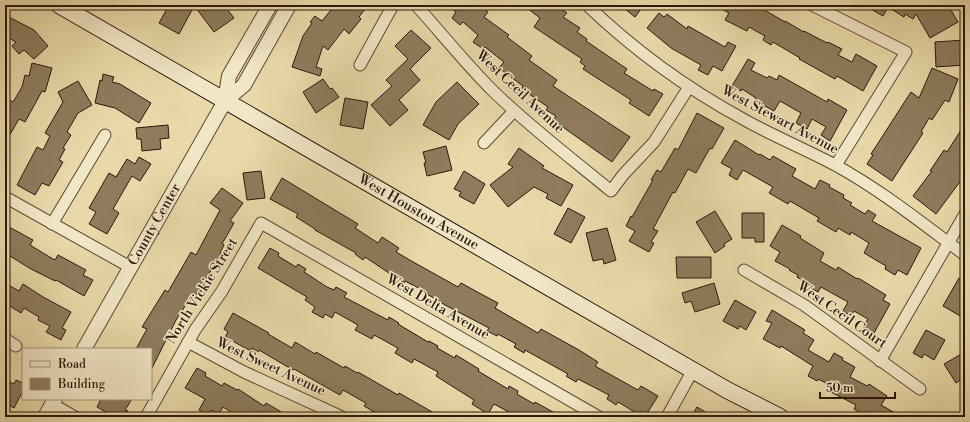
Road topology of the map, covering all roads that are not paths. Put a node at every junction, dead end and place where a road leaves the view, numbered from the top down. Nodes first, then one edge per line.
1 (59, 5) edge
2 (270, 5) edge
3 (289, 5) edge
4 (393, 5) edge
5 (416, 5) edge
6 (587, 5) edge
7 (812, 5) edge
8 (360, 65) dead end
9 (689, 87) junction
10 (225, 101) junction
11 (514, 111) junction
12 (105, 135) dead end
13 (484, 143) dead end
14 (836, 165) junction
15 (5, 197) edge
16 (965, 214) edge
17 (261, 223) joint
18 (52, 224) junction
19 (948, 243) junction
20 (965, 255) edge
21 (130, 268) junction
22 (744, 270) dead end
23 (5, 339) edge
24 (188, 342) junction
25 (16, 346) dead end
26 (85, 348) edge
27 (880, 360) junction
28 (694, 370) junction
29 (920, 389) dead end
30 (54, 402) edge
31 (45, 417) edge
32 (75, 417) edge
33 (146, 417) edge
34 (342, 417) edge
35 (599, 417) edge
36 (667, 417) edge
37 (780, 417) edge

1 - 10 main road, West Houston Avenue
2 - 10 street, County Center
3 - 10 street, County Center
4 - 8 street
5 - 11 street, West Cecil Avenue
6 - 9 street, West Stewart Avenue
7 - 14 street
9 - 11 street, West Cecil Avenue
9 - 14 street, West Stewart Avenue
10 - 21 street, County Center
10 - 28 main road, West Houston Avenue
11 - 13 street
12 - 18 street
14 - 19 street, West Stewart Avenue
15 - 18 street
16 - 19 street
17 - 24 street, North Vickie Street
17 - 35 street, West Delta Avenue
18 - 21 street
19 - 20 street, West Stewart Avenue
19 - 27 street
21 - 26 street, County Center
22 - 27 street, West Cecil Court
23 - 25 street
24 - 33 street, North Vickie Street
24 - 34 street, West Sweet Avenue
27 - 29 street, West Cecil Court
28 - 36 street
28 - 37 main road, West Houston Avenue
30 - 31 street
30 - 32 street

